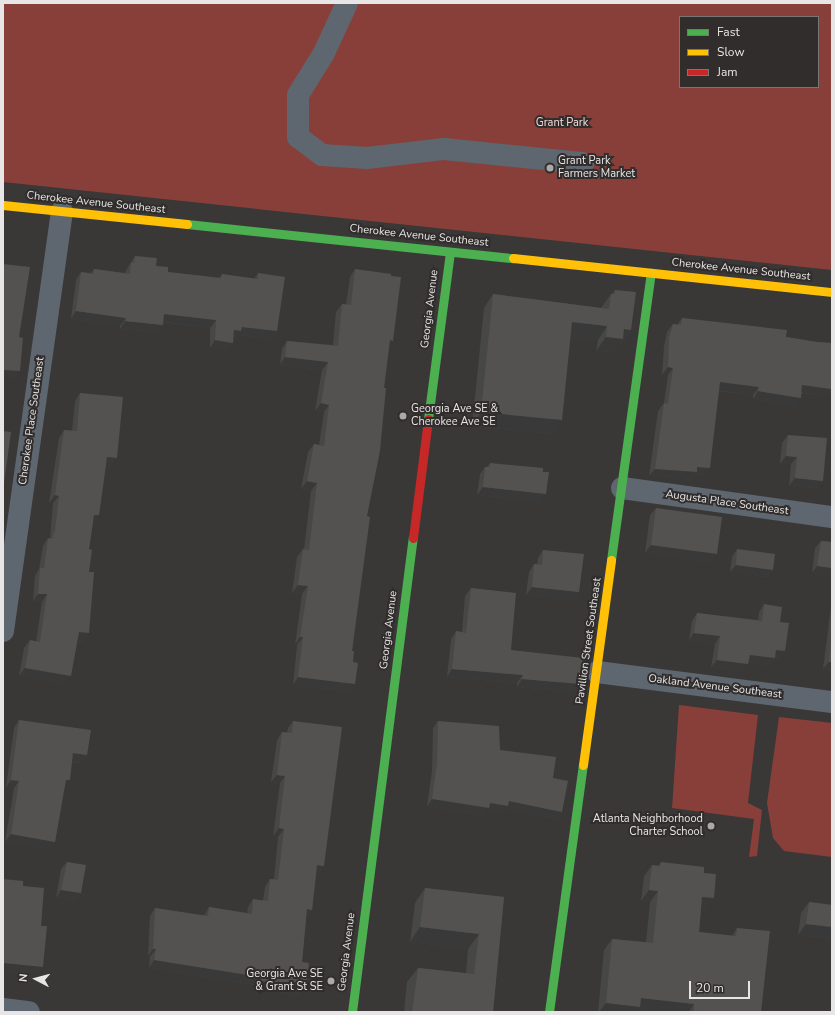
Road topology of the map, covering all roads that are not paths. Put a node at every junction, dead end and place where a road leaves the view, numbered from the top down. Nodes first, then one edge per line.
1 (347, 3) edge
2 (583, 163) dead end
3 (3, 205) edge
4 (62, 212) junction
5 (450, 252) junction
6 (651, 273) junction
7 (832, 292) edge
8 (622, 488) junction
9 (832, 517) edge
10 (8, 549) edge
11 (3, 631) edge
12 (597, 672) junction
13 (832, 702) edge
14 (3, 1009) edge
15 (29, 1012) edge
16 (352, 1012) edge
17 (549, 1012) edge

1 - 2 street
3 - 4 street, Cherokee Avenue Southeast
4 - 5 street, Cherokee Avenue Southeast
4 - 10 street, Cherokee Place Southeast
5 - 6 street, Cherokee Avenue Southeast
5 - 16 street, Georgia Avenue
6 - 7 street, Cherokee Avenue Southeast
6 - 8 street, Pavillion Street Southeast
8 - 9 street, Augusta Place Southeast
8 - 12 street, Pavillion Street Southeast
10 - 11 street, Cherokee Place Southeast
12 - 13 street, Oakland Avenue Southeast
12 - 17 street, Pavillion Street Southeast
14 - 15 street

